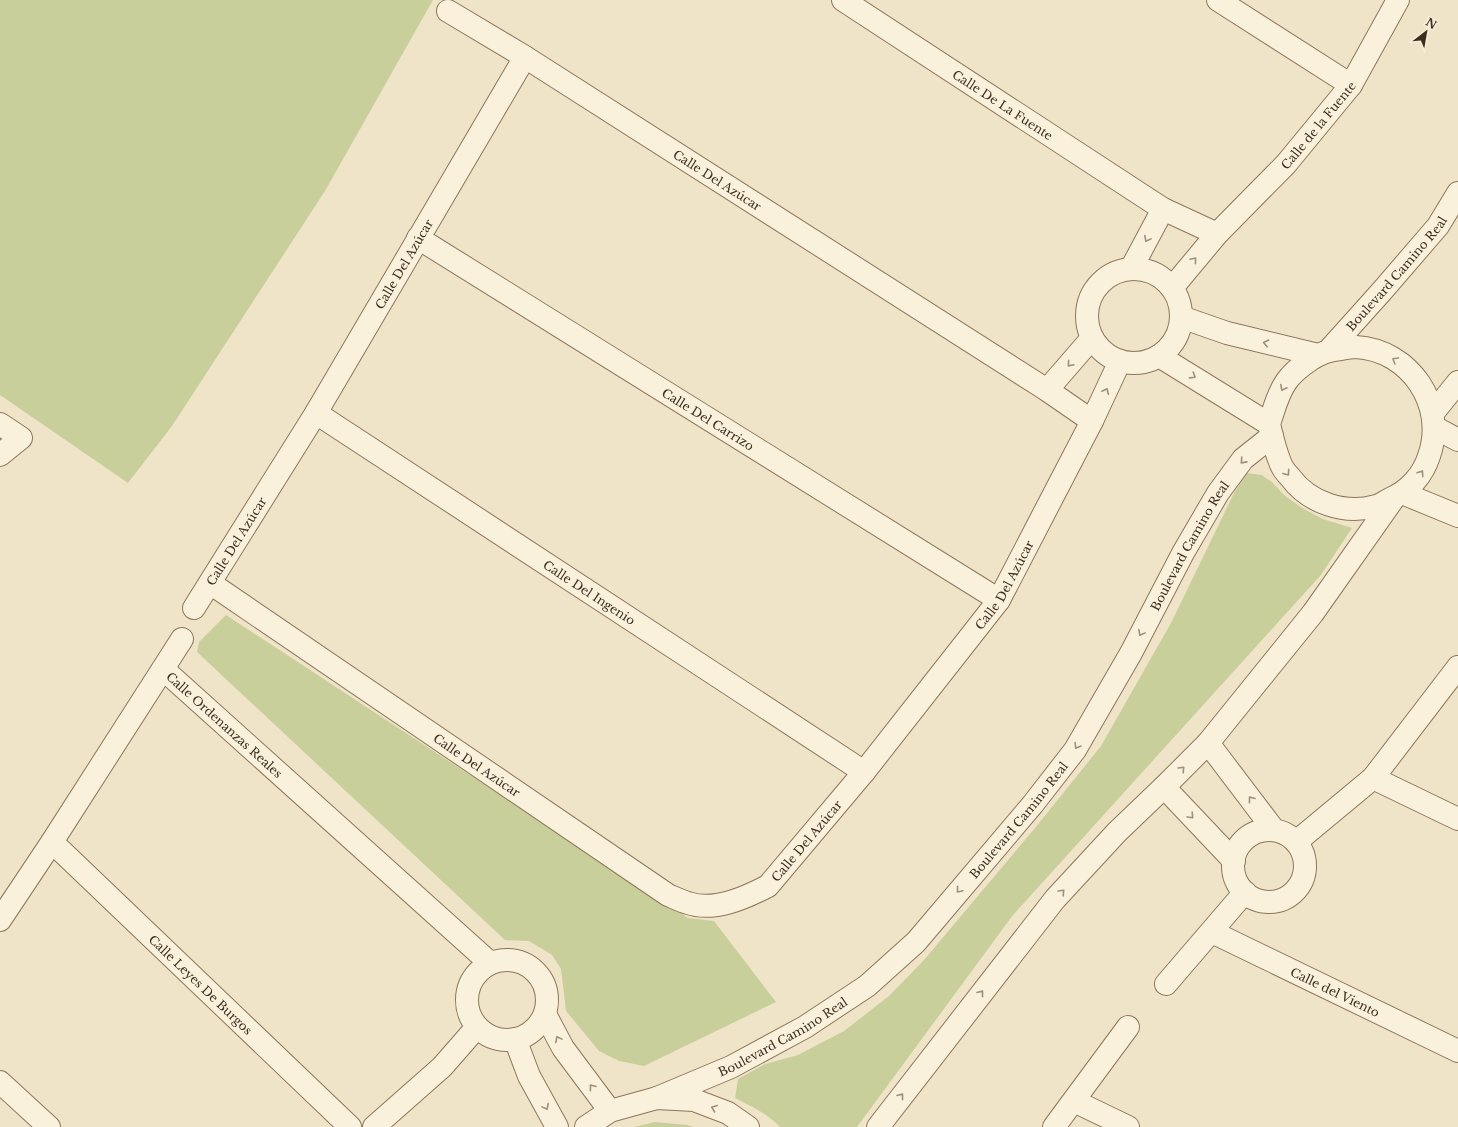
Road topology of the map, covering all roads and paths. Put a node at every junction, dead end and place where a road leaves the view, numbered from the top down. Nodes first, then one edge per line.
1 (843, 0) edge
2 (1218, 0) edge
3 (1398, 0) edge
4 (448, 11) dead end
5 (525, 58) junction
6 (1350, 85) junction
7 (1458, 193) edge
8 (1163, 209) junction
9 (1218, 234) junction
10 (418, 238) junction
11 (1131, 269) junction
12 (1172, 288) junction
13 (1181, 317) junction
14 (1092, 338) junction
15 (1323, 353) junction
16 (1160, 356) junction
17 (1120, 361) junction
18 (1458, 382) edge
19 (1047, 390) junction
20 (316, 413) junction
21 (1434, 420) junction
22 (1092, 421) junction
23 (0, 424) edge
24 (1271, 430) junction
25 (1458, 440) edge
26 (0, 456) edge
27 (1398, 495) junction
28 (1458, 516) edge
29 (210, 584) junction
30 (999, 600) junction
31 (194, 608) dead end
32 (182, 639) dead end
33 (1458, 667) edge
34 (163, 669) junction
35 (1208, 743) junction
36 (864, 772) junction
37 (1373, 778) junction
38 (1164, 787) junction
39 (1458, 819) edge
40 (1274, 830) junction
41 (52, 842) junction
42 (1296, 842) junction
43 (1234, 862) junction
44 (1245, 892) junction
45 (0, 920) edge
46 (1212, 932) junction
47 (490, 963) junction
48 (1166, 984) dead end
49 (545, 1014) junction
50 (477, 1027) junction
51 (1128, 1027) dead end
52 (515, 1039) junction
53 (1458, 1051) edge
54 (0, 1082) edge
55 (657, 1098) junction
56 (1074, 1101) junction
57 (610, 1111) junction
58 (49, 1127) edge
59 (350, 1127) edge
60 (374, 1127) edge
61 (557, 1127) edge
62 (586, 1127) edge
63 (748, 1127) edge
64 (878, 1127) edge
65 (1054, 1127) edge
66 (1128, 1127) edge

1 - 8 street, Calle De La Fuente
2 - 6 street, Calle De La Fuente
3 - 6 street, Calle de la Fuente
4 - 5 street
5 - 10 street, Calle Del Azúcar
5 - 19 street, Calle Del Azúcar
6 - 9 street, Calle de la Fuente
7 - 15 street, Boulevard Camino Real
8 - 9 street, Calle De La Fuente
8 -> 11 street
12 -> 9 street
10 - 20 street, Calle Del Azúcar
10 - 30 street, Calle Del Carrizo
11 - 12 street
11 - 14 street
12 - 13 street
15 -> 13 street
13 - 16 street
14 - 17 street
14 -> 19 street
21 -> 15 street
15 -> 24 street
16 - 17 street
16 -> 24 street
22 -> 17 street, Calle Del Azúcar
18 - 21 street
19 - 22 street, Calle Del Azúcar
20 - 29 street, Calle Del Azúcar
20 - 36 street, Calle Del Ingenio
21 - 25 street
27 -> 21 street
22 - 30 street, Calle Del Azúcar
23 - 26 street
24 -> 27 street
24 -> 55 street, Boulevard Camino Real
27 - 28 street
27 - 35 street
29 - 31 street
29 - 36 street, Calle Del Azúcar
30 - 36 street, Calle Del Azúcar
32 - 34 street
33 - 37 street
34 - 41 street, Calle Ordenanzas Reales
34 - 47 street, Calle Ordenanzas Reales
38 -> 35 street
40 -> 35 street
37 - 39 street
37 - 42 street
38 -> 43 street
64 -> 38 street
40 - 42 street
40 - 43 street
41 - 45 street, Calle Ordenanzas Reales
41 - 59 street, Calle Leyes De Burgos
42 - 44 street
43 - 44 street
44 - 46 street
46 - 48 street
46 - 53 street, Calle del Viento
47 - 49 street
47 - 50 street
49 - 52 street
57 -> 49 street
50 - 52 street
50 - 60 street
51 - 56 street
52 -> 61 street
54 - 58 street
55 - 57 street
63 -> 55 street
56 - 65 street
56 - 66 street
57 - 62 street

